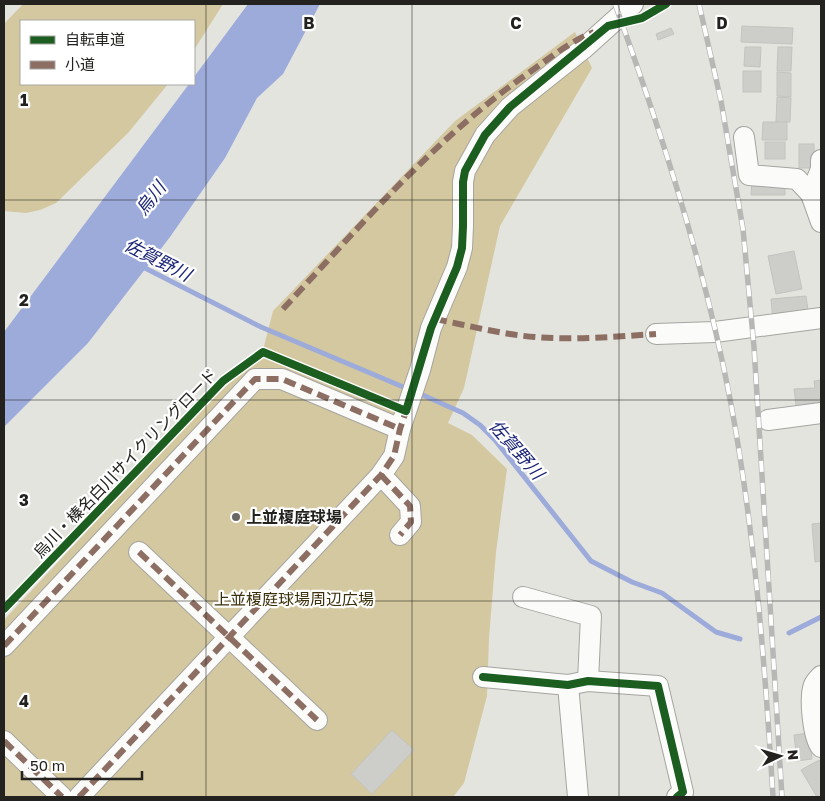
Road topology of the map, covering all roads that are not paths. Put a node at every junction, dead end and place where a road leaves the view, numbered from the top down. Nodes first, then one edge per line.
1 (633, 4) edge
2 (744, 137) dead end
3 (821, 160) edge
4 (812, 194) junction
5 (821, 222) edge
6 (821, 318) edge
7 (656, 334) dead end
8 (821, 413) edge
9 (405, 415) junction
10 (768, 420) dead end
11 (381, 475) junction
12 (400, 535) dead end
13 (139, 552) dead end
14 (523, 597) dead end
15 (230, 637) junction
16 (4, 646) edge
17 (821, 676) edge
18 (483, 677) dead end
19 (588, 681) junction
20 (568, 685) junction
21 (817, 718) edge
22 (317, 720) dead end
23 (4, 740) edge
24 (821, 747) edge
25 (62, 797) edge
26 (79, 797) edge
27 (578, 797) edge
28 (677, 797) edge

1 - 9 street
2 - 4 street
3 - 4 street
4 - 5 street
6 - 7 street
8 - 10 street
9 - 11 street
9 - 16 street
11 - 12 street
11 - 15 street
13 - 15 street
14 - 19 street
15 - 22 street
15 - 26 street
17 - 21 street
18 - 20 street
19 - 20 street
19 - 28 street
20 - 27 street
21 - 24 street
23 - 25 street

